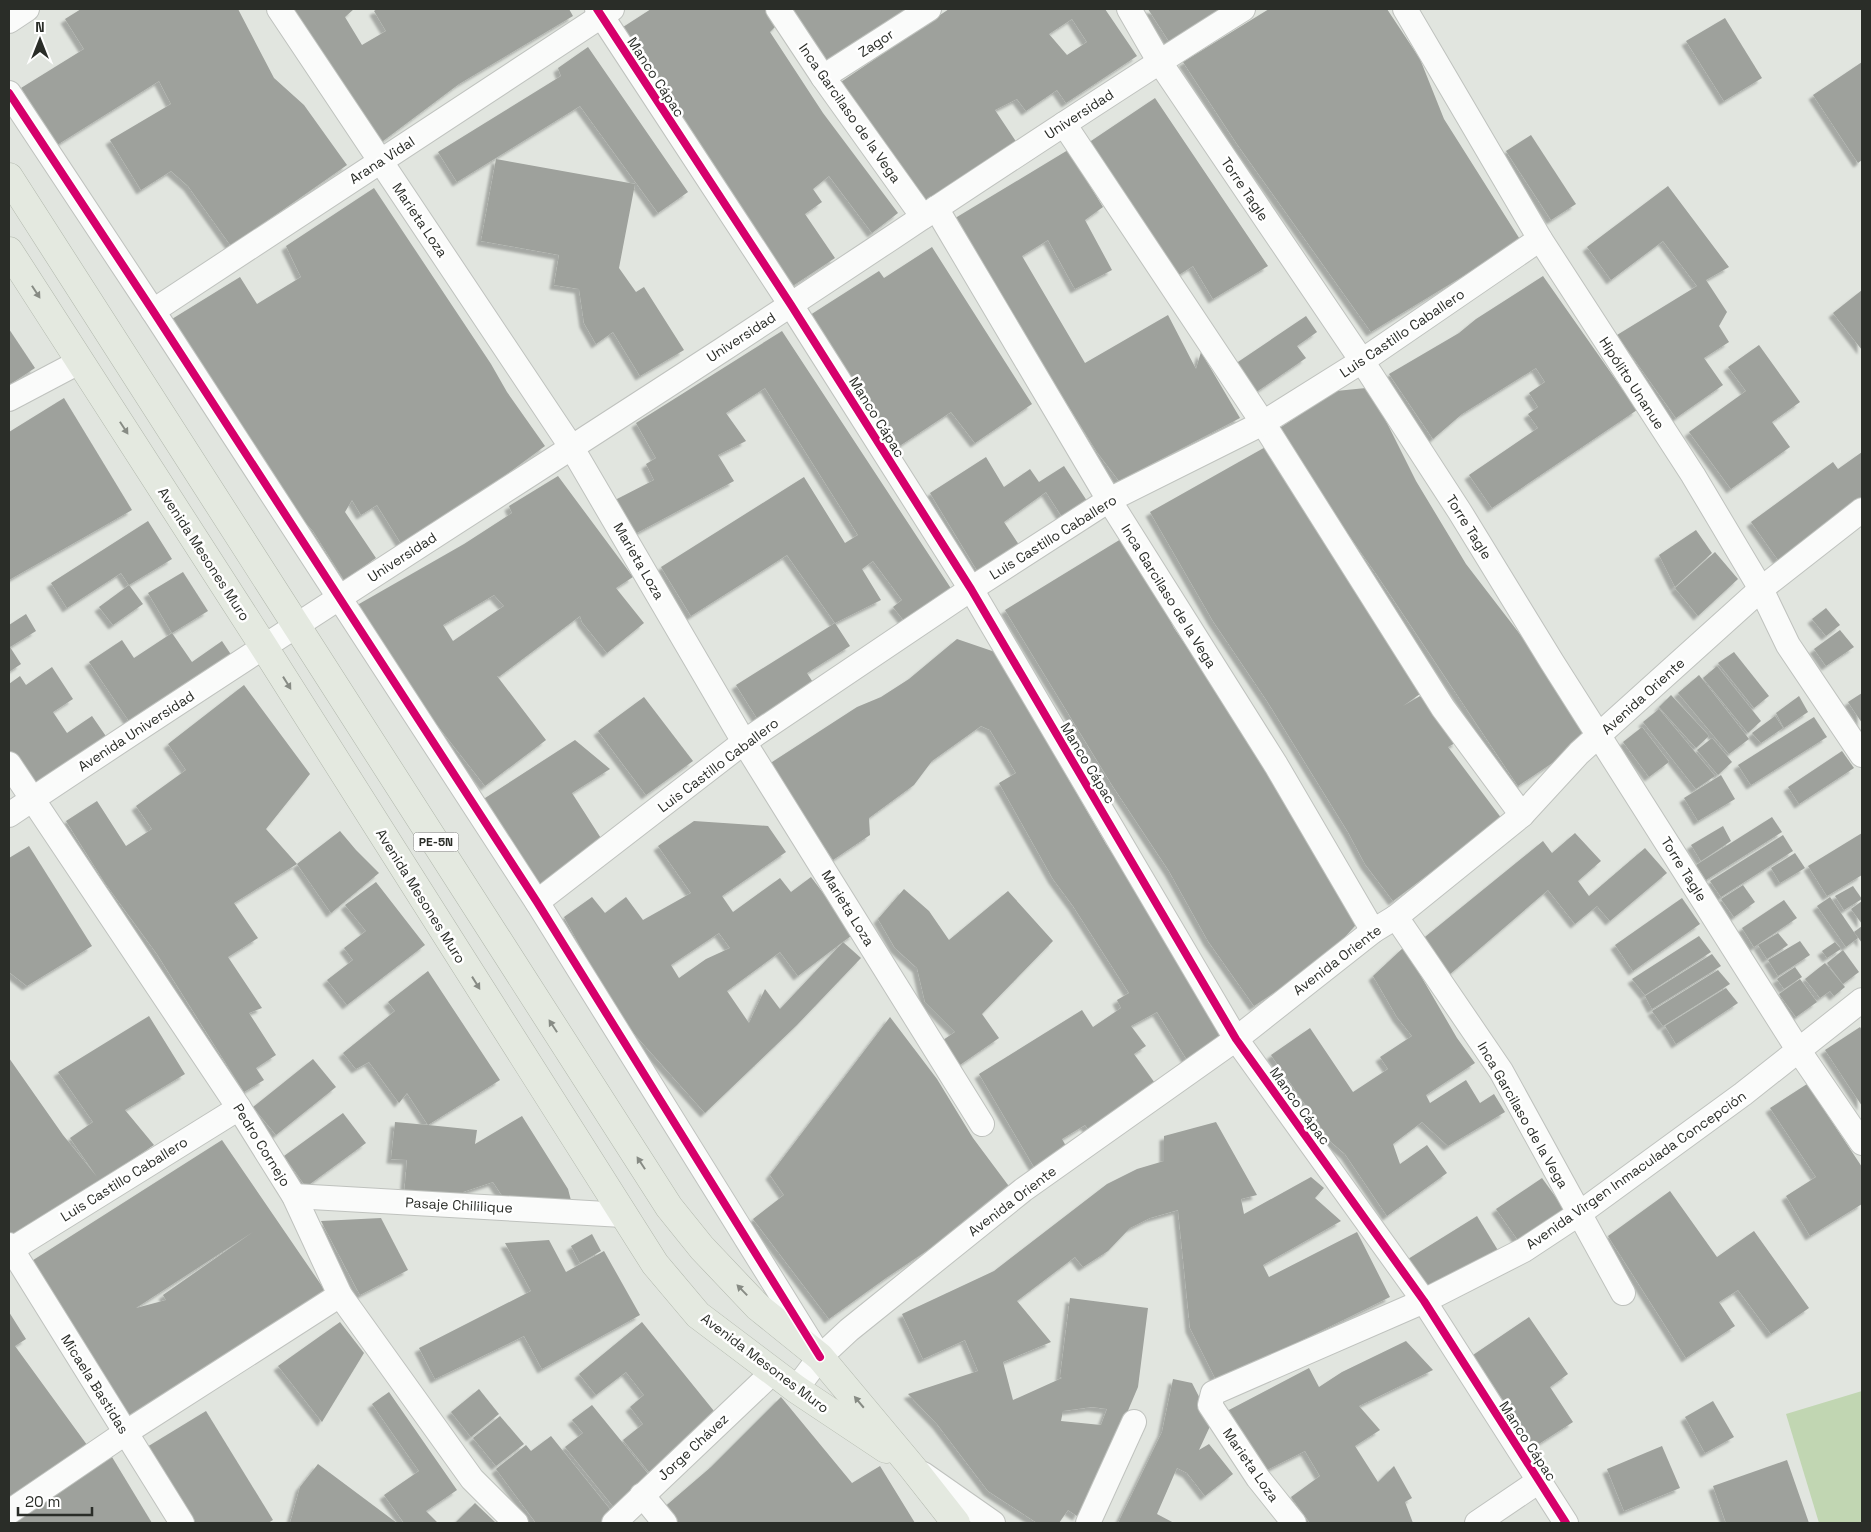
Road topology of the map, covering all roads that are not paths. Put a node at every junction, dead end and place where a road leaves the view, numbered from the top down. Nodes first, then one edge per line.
1 (27, 9) edge
2 (279, 9) edge
3 (778, 9) edge
4 (929, 9) edge
5 (1128, 9) edge
6 (1243, 9) edge
7 (1405, 9) edge
8 (603, 11) edge
9 (9, 21) edge
10 (1159, 61) junction
11 (823, 77) junction
12 (9, 93) edge
13 (1064, 124) junction
14 (381, 160) junction
15 (9, 177) edge
16 (930, 212) junction
17 (1540, 239) junction
18 (9, 251) edge
19 (791, 305) junction
20 (153, 311) junction
21 (81, 360) junction
22 (1362, 360) junction
23 (9, 399) edge
24 (1263, 422) junction
25 (572, 448) junction
26 (1109, 500) junction
27 (1862, 510) edge
28 (971, 589) junction
29 (1761, 589) junction
30 (338, 598) junction
31 (297, 625) junction
32 (264, 647) junction
33 (1600, 735) junction
34 (744, 742) junction
35 (1862, 755) edge
36 (9, 764) edge
37 (32, 800) junction
38 (9, 815) edge
39 (1522, 815) junction
40 (537, 902) junction
41 (1396, 917) junction
42 (1373, 931) junction
43 (1862, 1000) edge
44 (1236, 1039) junction
45 (1799, 1051) junction
46 (239, 1108) junction
47 (982, 1124) dead end
48 (1862, 1143) edge
49 (294, 1196) junction
50 (1580, 1213) junction
51 (623, 1215) junction
52 (10, 1248) edge
53 (1623, 1293) dead end
54 (340, 1295) junction
55 (1424, 1301) junction
56 (820, 1357) junction
57 (774, 1371) junction
58 (796, 1389) junction
59 (1210, 1404) joint
60 (1134, 1422) dead end
61 (125, 1433) junction
62 (912, 1466) junction
63 (1539, 1481) junction
64 (642, 1495) junction
65 (9, 1512) edge
66 (182, 1523) edge
67 (516, 1523) edge
68 (614, 1523) edge
69 (665, 1523) edge
70 (956, 1523) edge
71 (993, 1523) edge
72 (1088, 1523) edge
73 (1294, 1523) edge
74 (1478, 1523) edge
75 (1566, 1523) edge

1 - 9 street
2 - 14 street, Marieta Loza
3 - 11 street, Inca Garcilaso de la Vega
4 - 11 street, Zagor
5 - 10 street, Torre Tagle
6 - 10 street, Universidad
7 - 17 street, Hipólito Unanue
8 - 14 street, Arana Vidal
8 - 19 street, Manco Cápac
10 - 13 street, Universidad
10 - 22 street, Torre Tagle
11 - 16 street, Inca Garcilaso de la Vega
12 - 20 street
13 - 16 street, Universidad
13 - 24 street
14 - 20 street, Arana Vidal
14 - 25 street, Marieta Loza
15 - 31 highway, PE-5N
16 - 19 street, Universidad
16 - 26 street, Inca Garcilaso de la Vega
17 - 22 street, Luis Castillo Caballero
17 - 29 street, Hipólito Unanue
18 -> 21 highway, Avenida Mesones Muro / PE-5N
19 - 25 street, Universidad
19 - 28 street, Manco Cápac
20 - 30 street
21 - 23 street
21 -> 32 highway, Avenida Mesones Muro / PE-5N
22 - 24 street, Luis Castillo Caballero
22 - 33 street, Torre Tagle
24 - 26 street, Luis Castillo Caballero
24 - 39 street
25 - 30 street, Universidad
25 - 34 street, Marieta Loza
26 - 28 street, Luis Castillo Caballero
26 - 42 street, Inca Garcilaso de la Vega
27 - 29 street, Avenida Oriente
28 - 34 street, Luis Castillo Caballero
28 - 44 street, Manco Cápac
29 - 33 street, Avenida Oriente
29 - 35 street, Hipólito Unanue
30 - 31 street, Universidad
30 - 40 street
31 - 32 street, Universidad
56 -> 31 highway, PE-5N
32 - 37 street, Avenida Universidad
32 -> 51 highway, Avenida Mesones Muro / PE-5N
33 - 39 street, Avenida Oriente
33 - 45 street, Torre Tagle
34 - 40 street, Luis Castillo Caballero
34 - 47 street, Marieta Loza
36 - 37 street, Pedro Cornejo
37 - 38 street, Avenida Universidad
37 - 46 street, Pedro Cornejo
39 - 41 street, Avenida Oriente
40 - 56 street
41 - 42 street, Avenida Oriente
41 - 50 street, Inca Garcilaso de la Vega
42 - 44 street, Avenida Oriente
43 - 45 street, Avenida Virgen Inmaculada Concepción
44 - 55 street, Manco Cápac
44 - 56 street, Avenida Oriente
45 - 48 street, Torre Tagle
45 - 50 street, Avenida Virgen Inmaculada Concepción
46 - 49 street, Pedro Cornejo
46 - 52 street, Luis Castillo Caballero
49 - 51 street, Pasaje Chililique
49 - 54 street, Pedro Cornejo
50 - 53 street, Inca Garcilaso de la Vega
50 - 55 street, Avenida Virgen Inmaculada Concepción
51 - 57 highway, Avenida Mesones Muro / PE-5N
52 - 61 street, Micaela Bastidas
54 - 61 street
54 - 67 street, Pedro Cornejo
55 - 59 street, Avenida Virgen Inmaculada Concepción
55 - 63 street, Manco Cápac
56 - 58 street, Avenida Oriente
62 -> 56 highway, PE-5N
57 - 58 highway, Avenida Mesones Muro / PE-5N
57 - 64 street, Jorge Chávez
58 - 62 highway, Avenida Mesones Muro / PE-5N
59 - 73 street, Marieta Loza
60 - 72 street
61 - 65 street
61 - 66 street, Micaela Bastidas
62 - 70 highway, PE-5N
62 - 71 street
63 - 74 street
63 - 75 street, Manco Cápac
64 - 68 street, Jorge Chávez
64 - 69 street

